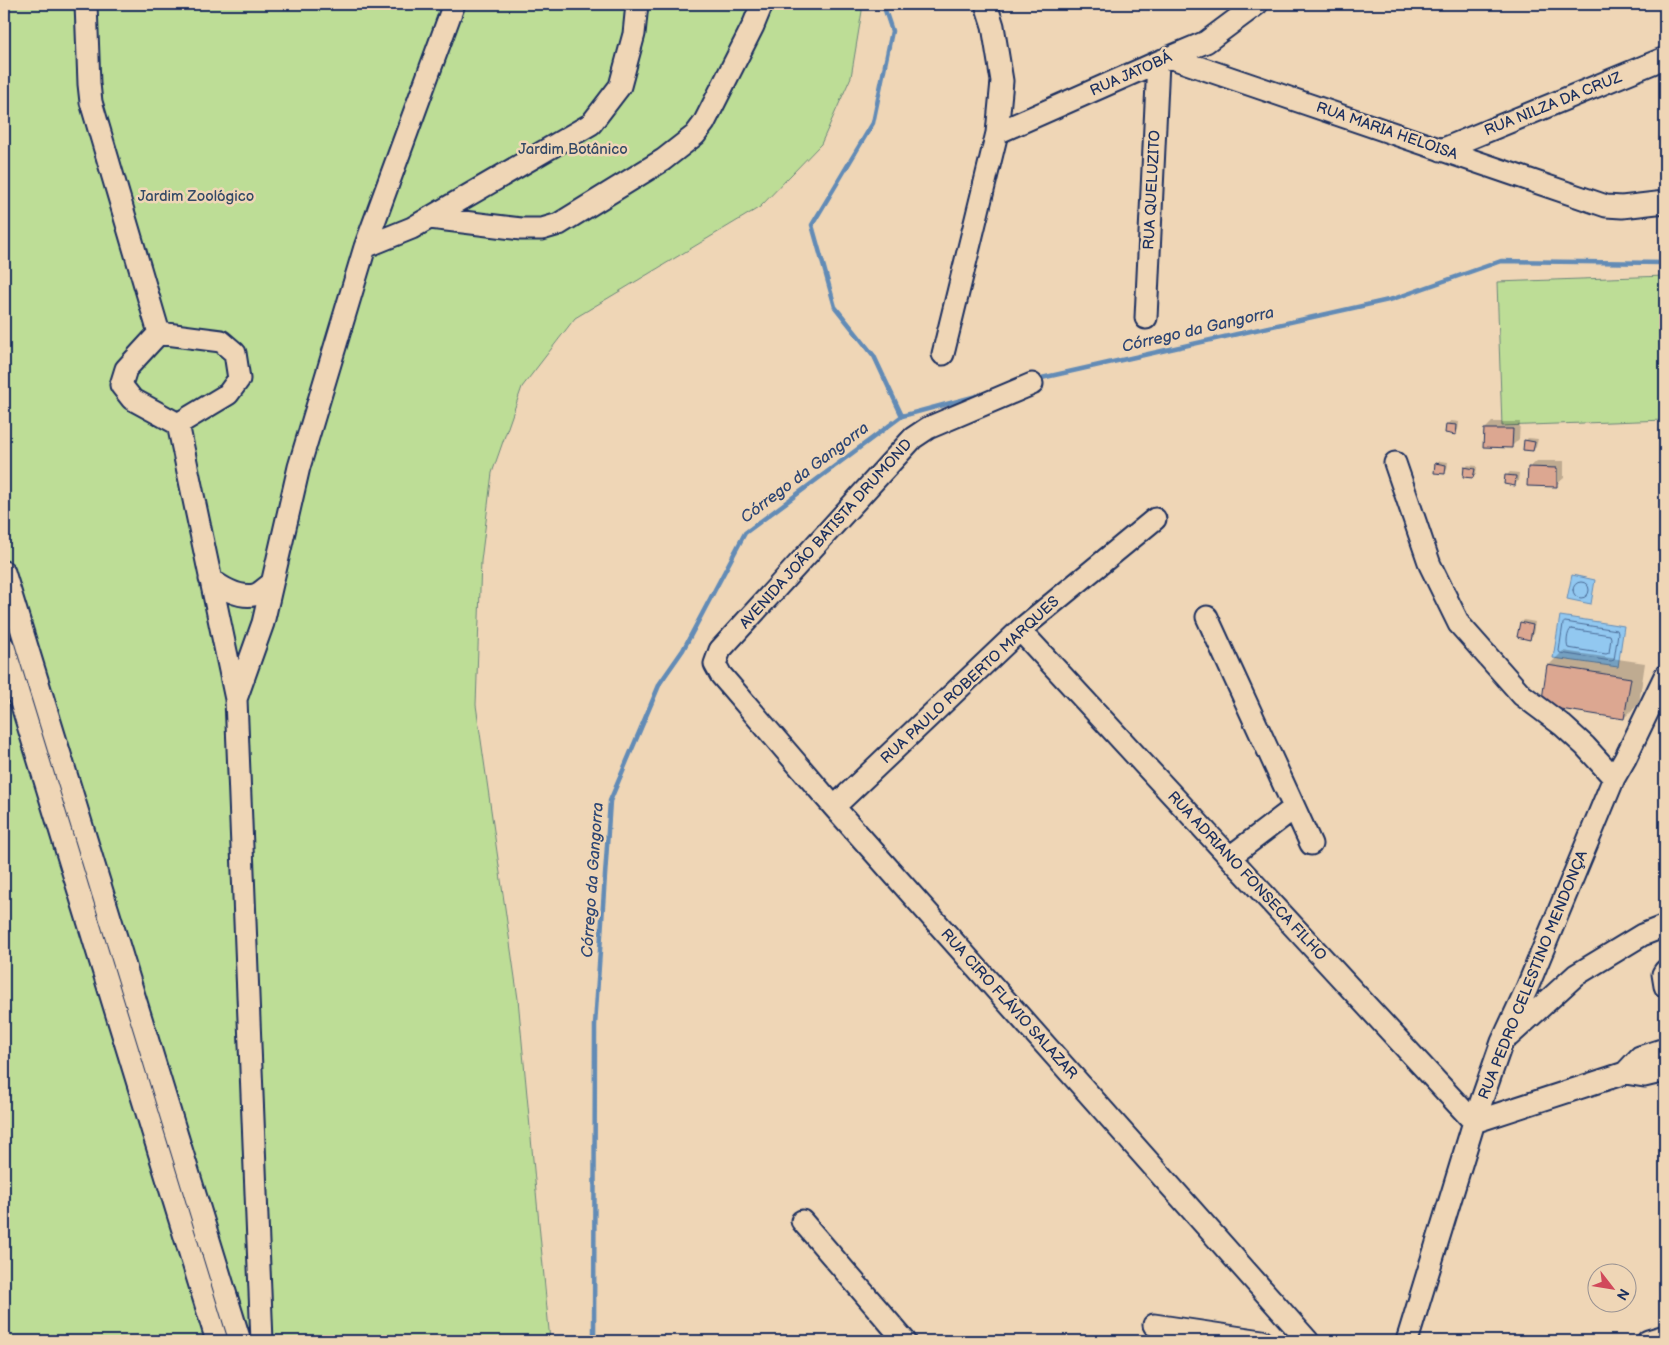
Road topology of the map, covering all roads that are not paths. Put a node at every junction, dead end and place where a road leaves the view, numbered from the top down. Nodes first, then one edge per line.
1 (86, 4) edge
2 (454, 4) edge
3 (637, 4) edge
4 (762, 4) edge
5 (986, 4) edge
6 (1257, 4) edge
7 (1665, 58) edge
8 (1163, 59) junction
9 (998, 133) junction
10 (1442, 150) junction
11 (1665, 202) edge
12 (430, 218) junction
13 (365, 247) junction
14 (1146, 318) dead end
15 (159, 333) junction
16 (944, 354) dead end
17 (1032, 384) dead end
18 (178, 424) junction
19 (1395, 463) dead end
20 (1154, 519) dead end
21 (4, 572) edge
22 (210, 579) junction
23 (271, 584) junction
24 (1207, 617) dead end
25 (1020, 630) junction
26 (4, 647) edge
27 (715, 664) joint
28 (1665, 676) edge
29 (236, 699) junction
30 (1614, 778) junction
31 (834, 806) junction
32 (1287, 812) junction
33 (1311, 844) dead end
34 (1230, 857) junction
35 (1665, 926) edge
36 (1665, 971) edge
37 (1665, 986) edge
38 (1502, 1042) junction
39 (1665, 1049) edge
40 (1665, 1071) edge
41 (1625, 1073) junction
42 (1474, 1122) junction
43 (802, 1221) dead end
44 (1154, 1325) dead end
45 (1665, 1336) edge
46 (217, 1341) edge
47 (240, 1341) edge
48 (262, 1341) edge
49 (904, 1341) edge
50 (1262, 1341) edge
51 (1308, 1341) edge
52 (1407, 1341) edge
53 (1648, 1341) edge

1 - 15 street
2 - 13 street
3 - 12 street
4 - 12 street
5 - 9 street
6 - 8 street, RUA JATOBÁ
7 - 10 street, RUA NILZA DA CRUZ
8 - 9 street, RUA JATOBÁ
8 - 10 street, RUA MARIA HELOISA
8 - 14 street, RUA QUELUZITO
9 - 16 street
10 - 11 street, RUA MARIA HELOISA
12 - 13 street
13 - 23 street
15 - 18 street
15 - 18 street
17 - 27 street, AVENIDA JOÃO BATISTA DRUMOND
18 - 22 street
19 - 30 street
20 - 25 street, RUA PAULO ROBERTO MARQUES
21 - 47 street
22 - 23 street
22 - 29 street
23 - 29 street
24 - 32 street
25 - 31 street, RUA PAULO ROBERTO MARQUES
25 - 34 street, RUA ADRIANO FONSECA FILHO
26 - 46 street
27 - 31 street, RUA CIRO FLÁVIO SALAZAR
28 - 30 street, RUA PEDRO CELESTINO MENDONÇA
29 - 48 street
30 - 38 street, RUA PEDRO CELESTINO MENDONÇA
31 - 51 street, RUA CIRO FLÁVIO SALAZAR
32 - 33 street
32 - 34 street
34 - 42 street, RUA ADRIANO FONSECA FILHO
35 - 38 street
36 - 37 street
38 - 42 street, RUA PEDRO CELESTINO MENDONÇA
39 - 41 street
40 - 41 street
41 - 42 street
42 - 52 street, RUA PEDRO CELESTINO MENDONÇA
43 - 49 street
44 - 50 street
45 - 53 street

